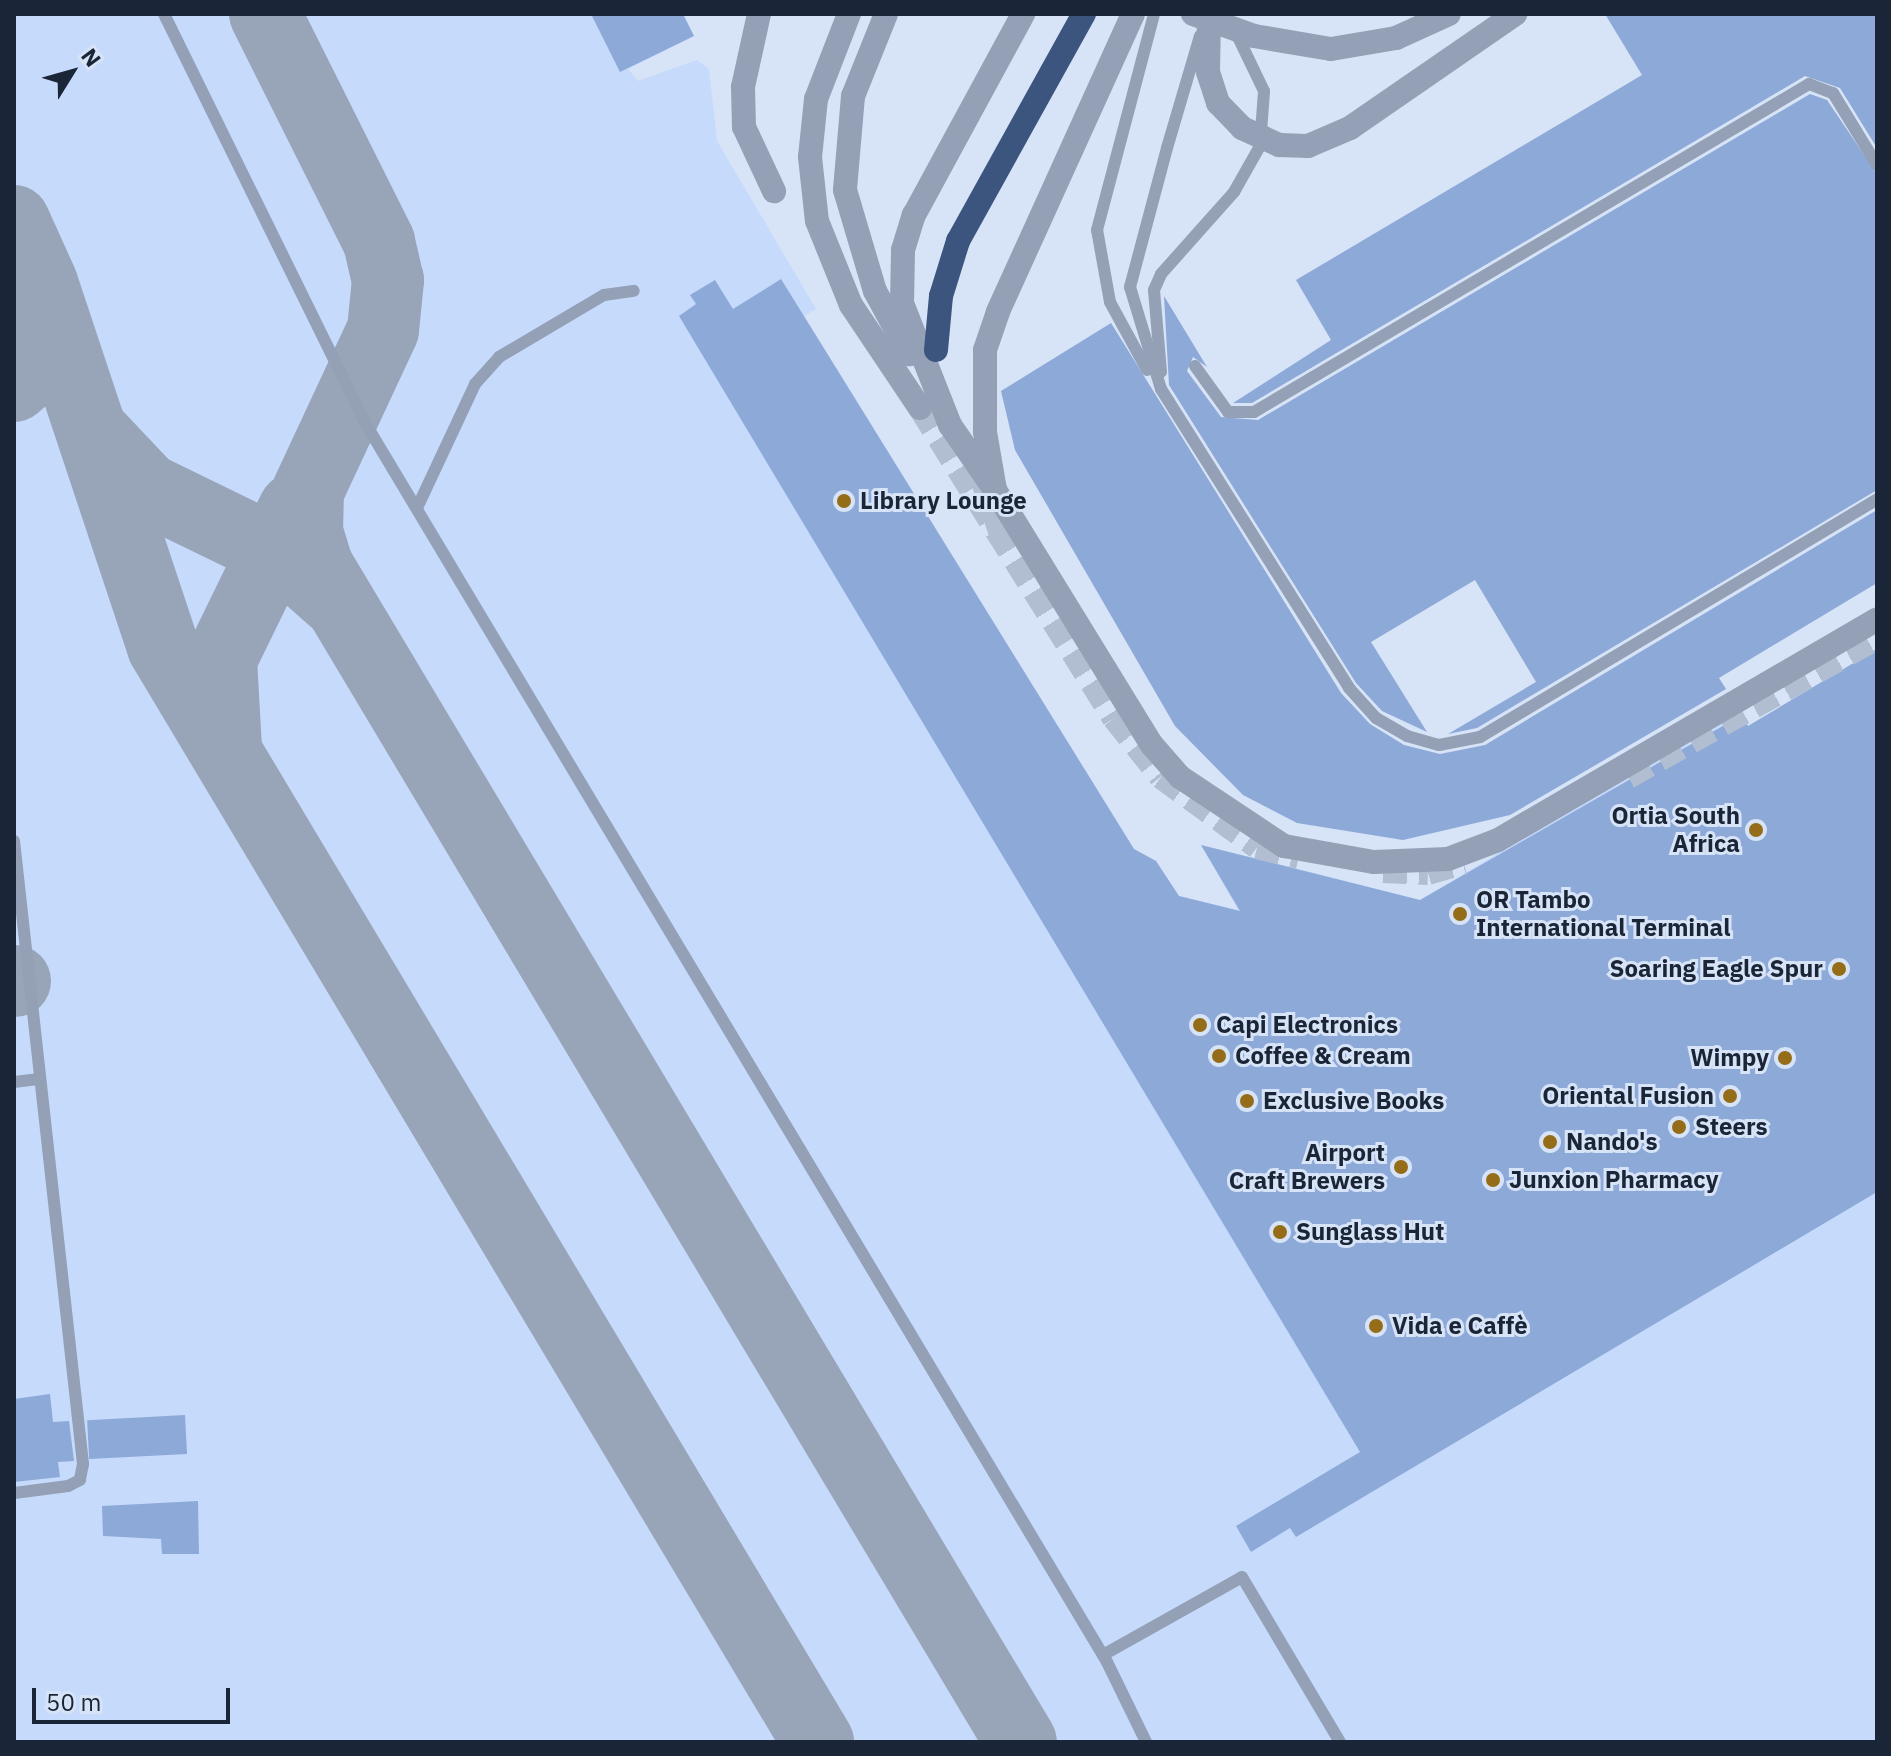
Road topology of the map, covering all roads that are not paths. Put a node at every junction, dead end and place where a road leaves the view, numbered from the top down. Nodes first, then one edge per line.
1 (164, 14) edge
2 (759, 14) edge
3 (849, 14) edge
4 (886, 14) edge
5 (1023, 14) edge
6 (1075, 14) edge
7 (1084, 14) edge
8 (1193, 14) edge
9 (1208, 14) edge
10 (1425, 14) edge
11 (1449, 14) edge
12 (1515, 14) edge
13 (1142, 19) edge
14 (1234, 29) junction
15 (1366, 45) junction
16 (1057, 60) junction
17 (1877, 165) edge
18 (774, 191) dead end
19 (634, 291) dead end
20 (936, 350) dead end
21 (1195, 366) dead end
22 (1161, 389) junction
23 (1171, 405) junction
24 (920, 408) tunnel mouth
25 (950, 425) junction
26 (995, 490) junction
27 (1877, 499) edge
28 (417, 508) junction
29 (1877, 619) edge
30 (14, 841) edge
31 (40, 1079) junction
32 (14, 1082) edge
33 (14, 1493) edge
34 (1105, 1659) junction
35 (1146, 1742) edge
36 (1340, 1742) edge

1 - 28 lane
2 - 18 street
3 - 24 street
4 - 25 street
5 - 25 street
6 - 16 highway
7 - 16 highway
8 - 14 street
9 - 12 street, bridge
9 - 22 lane, bridge
10 - 15 street
11 - 15 street
13 - 22 lane
13 - 26 street
14 - 15 street
14 - 23 lane
16 - 20 highway
17 - 21 lane
19 - 28 lane
22 - 23 lane
23 - 27 lane
25 - 26 street, bridge
26 - 29 street
28 - 34 lane
30 - 31 lane
31 - 32 lane
31 - 33 lane
34 - 35 lane
34 - 36 lane

